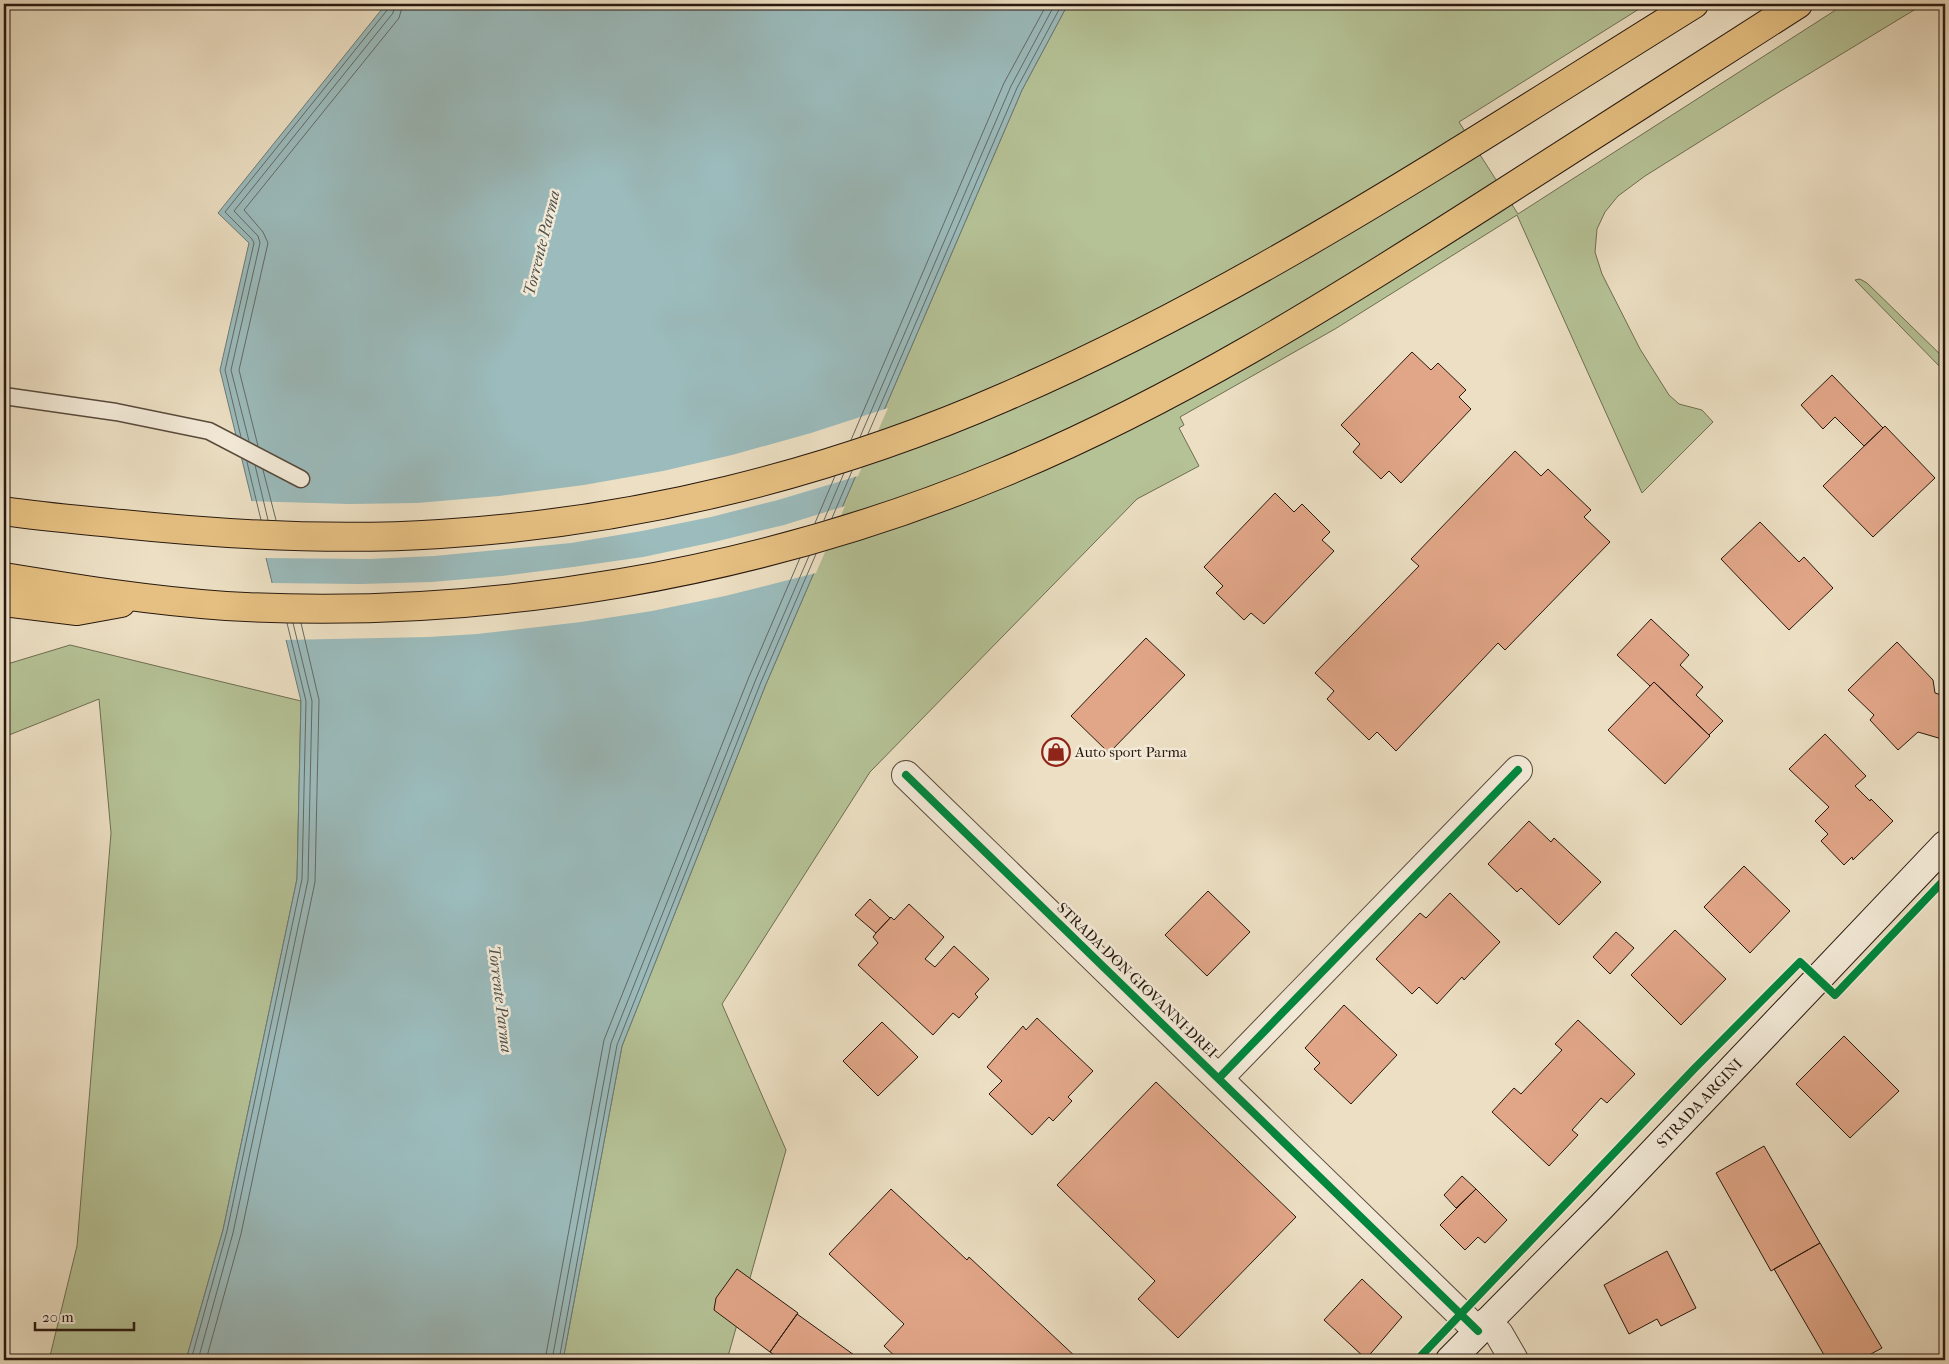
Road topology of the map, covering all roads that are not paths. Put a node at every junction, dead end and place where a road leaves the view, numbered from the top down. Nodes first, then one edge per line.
1 (1694, 4) edge
2 (1798, 4) edge
3 (4, 396) edge
4 (301, 479) dead end
5 (4, 491) edge
6 (4, 511) edge
7 (171, 529) junction
8 (4, 577) edge
9 (142, 599) junction
10 (4, 602) edge
11 (1518, 770) dead end
12 (906, 775) dead end
13 (1945, 845) edge
14 (1219, 1078) junction
15 (1483, 1327) junction
16 (1450, 1360) edge
17 (1514, 1360) edge

1 - 7 highway
2 - 9 highway
3 - 4 lane
5 - 7 highway
6 - 7 highway
8 - 9 highway
9 - 10 highway
11 - 14 street
12 - 14 street, STRADA DON GIOVANNI DREI
13 - 15 street, STRADA ARGINI
14 - 15 street, STRADA DON GIOVANNI DREI
15 - 16 street, STRADA ARGINI
15 - 17 street, STRADA DON GIOVANNI DREI

